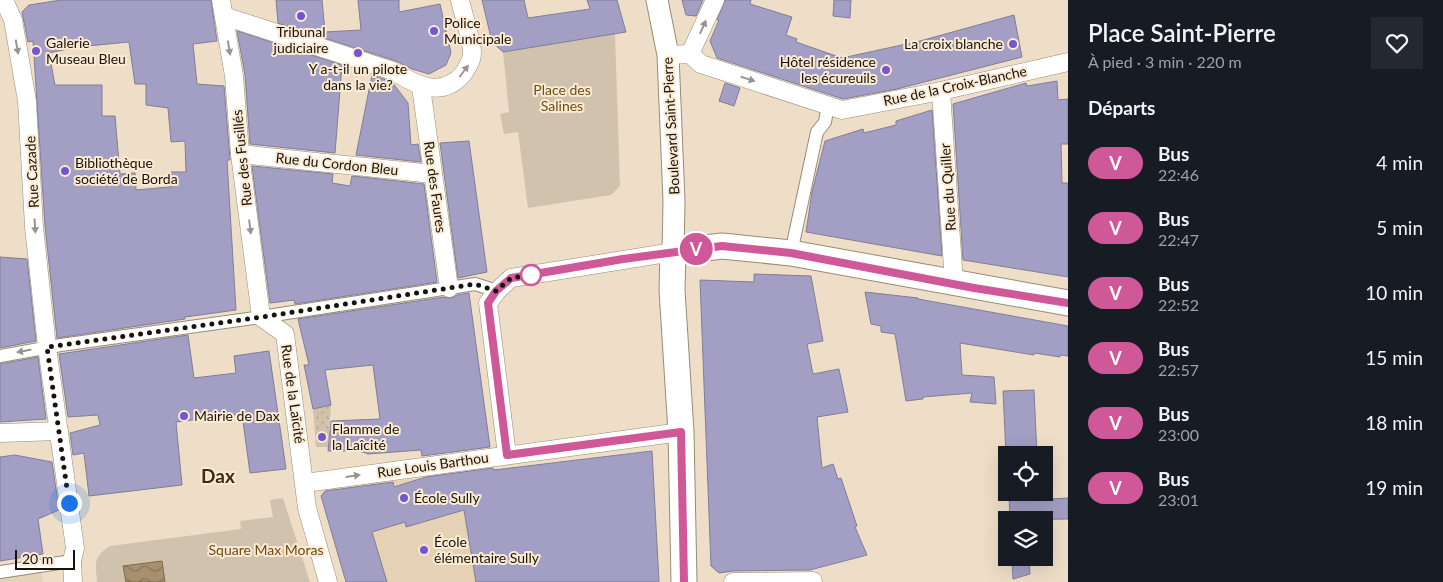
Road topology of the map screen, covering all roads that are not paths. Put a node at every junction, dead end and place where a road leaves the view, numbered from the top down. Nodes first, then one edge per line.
1 (4, 0) edge
2 (460, 0) edge
3 (657, 0) edge
4 (715, 0) edge
5 (223, 8) edge
6 (668, 55) junction
7 (696, 59) junction
8 (1068, 62) edge
9 (421, 87) junction
10 (941, 91) junction
11 (835, 108) junction
12 (240, 154) junction
13 (433, 174) junction
14 (673, 252) junction
15 (791, 253) junction
16 (954, 283) junction
17 (449, 288) junction
18 (496, 291) junction
19 (1068, 303) edge
20 (262, 317) junction
21 (47, 347) junction
22 (0, 356) edge
23 (59, 431) junction
24 (681, 432) junction
25 (0, 433) edge
26 (507, 455) junction
27 (305, 483) junction
28 (72, 561) junction
29 (0, 572) edge
30 (813, 581) dead end
31 (73, 582) edge
32 (328, 582) edge
33 (684, 582) edge
34 (733, 582) edge

1 -> 21 street, Rue Cazade
9 -> 2 street
3 - 6 street, Boulevard Saint-Pierre
7 -> 4 street
5 - 9 street
5 -> 12 street, Rue des Fusillés
6 - 7 street
6 - 14 street, Boulevard Saint-Pierre
7 -> 11 street
8 - 10 street, Rue de la Croix-Blanche
9 - 13 street, Rue des Faures
10 - 11 street, Rue de la Croix-Blanche
10 - 16 street, Rue du Quiller
11 - 15 street
12 - 13 street, Rue du Cordon Bleu
12 -> 20 street, Rue des Fusillés
13 - 17 street, Rue des Faures
14 - 15 main road
14 - 18 street
14 - 24 main road
15 - 16 main road
16 - 19 main road
17 - 18 street
17 - 20 street
18 - 26 street
20 - 21 street
20 - 27 street, Rue de la Laïcité
21 -> 22 street
21 - 23 street, Rue Cazade
23 - 25 street
23 - 28 street, Rue Cazade
24 - 26 street, Rue Louis Barthou
24 - 33 main road
27 -> 26 street, Rue Louis Barthou
27 - 32 street, Rue de la Laïcité
28 - 29 street
28 - 31 street, Rue Cazade
30 - 34 street

